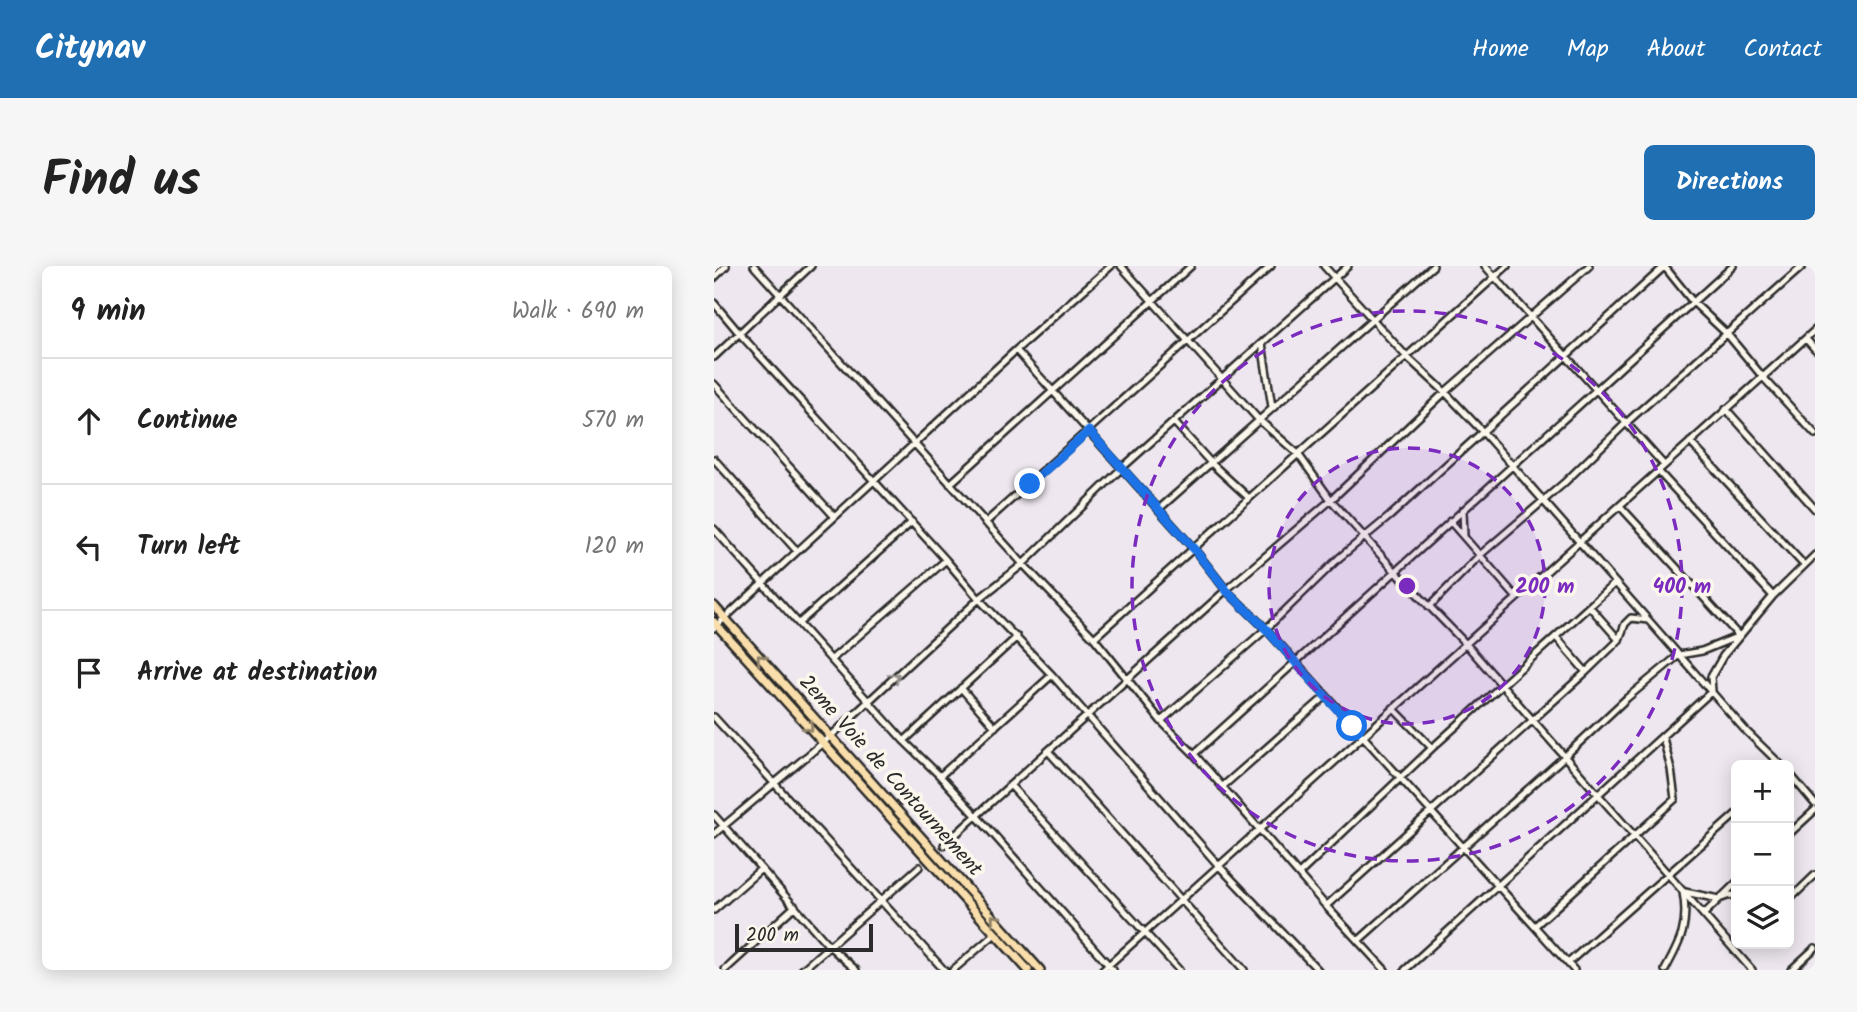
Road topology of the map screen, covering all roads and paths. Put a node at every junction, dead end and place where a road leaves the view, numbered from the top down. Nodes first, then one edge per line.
1 (726, 266) edge
2 (754, 266) edge
3 (811, 266) edge
4 (1111, 266) edge
5 (1121, 266) edge
6 (1191, 266) edge
7 (1271, 266) edge
8 (1324, 266) edge
9 (1348, 266) edge
10 (1433, 266) edge
11 (1485, 266) edge
12 (1507, 266) edge
13 (1589, 266) edge
14 (1665, 266) edge
15 (1733, 266) edge
16 (1803, 266) edge
17 (1496, 277) junction
18 (714, 278) edge
19 (1335, 278) junction
20 (779, 295) junction
21 (1152, 301) junction
22 (1693, 302) junction
23 (714, 303) edge
24 (1530, 318) junction
25 (1372, 319) junction
26 (1815, 330) edge
27 (740, 334) junction
28 (1728, 335) junction
29 (1806, 339) junction
30 (1189, 341) junction
31 (1262, 343) junction
32 (1815, 349) edge
33 (1016, 350) junction
34 (1565, 355) junction
35 (1406, 356) junction
36 (714, 357) edge
37 (1762, 376) junction
38 (1221, 379) junction
39 (714, 384) edge
40 (1597, 388) junction
41 (1052, 390) junction
42 (1445, 392) junction
43 (1272, 407) junction
44 (1726, 409) junction
45 (1258, 419) junction
46 (1174, 422) junction
47 (1626, 423) junction
48 (1089, 431) junction
49 (1482, 431) junction
50 (1815, 434) edge
51 (1689, 442) junction
52 (914, 445) junction
53 (1298, 454) junction
54 (714, 459) edge
55 (1211, 463) junction
56 (1664, 465) junction
57 (1510, 466) junction
58 (1122, 468) junction
59 (1658, 471) junction
60 (874, 481) junction
61 (950, 484) junction
62 (1249, 498) junction
63 (1331, 500) junction
64 (1543, 501) junction
65 (1620, 506) junction
66 (1159, 509) junction
67 (1815, 509) edge
68 (1463, 510) junction
69 (834, 516) junction
70 (1450, 521) junction
71 (912, 522) junction
72 (985, 523) junction
73 (714, 529) edge
74 (1366, 537) junction
75 (1464, 537) junction
76 (1580, 543) junction
77 (1194, 549) junction
78 (797, 551) junction
79 (1480, 555) junction
80 (1815, 555) edge
81 (946, 559) junction
82 (1023, 564) junction
83 (1804, 565) junction
84 (1395, 571) junction
85 (764, 583) junction
86 (1615, 583) junction
87 (1226, 590) junction
88 (1773, 596) junction
89 (1517, 598) junction
90 (979, 600) junction
91 (1633, 602) junction
92 (714, 606) edge
93 (1429, 607) junction
94 (1590, 607) junction
95 (725, 618) junction
96 (1631, 618) junction
97 (1649, 620) junction
98 (799, 623) junction
99 (715, 625) edge
100 (1266, 629) junction
101 (1739, 636) junction
102 (1017, 637) junction
103 (1556, 637) junction
104 (1094, 638) junction
105 (1619, 640) junction
106 (1465, 643) junction
107 (1679, 655) junction
108 (832, 659) junction
109 (1294, 662) junction
110 (1586, 672) junction
111 (1052, 675) junction
112 (1129, 680) junction
113 (1502, 687) junction
114 (961, 688) junction
115 (1712, 691) junction
116 (1326, 696) junction
117 (868, 701) junction
118 (1393, 708) junction
119 (714, 717) edge
120 (1087, 717) junction
121 (1161, 720) junction
122 (1531, 721) junction
123 (995, 727) junction
124 (831, 736) junction
125 (1361, 736) junction
126 (1662, 738) junction
127 (904, 741) junction
128 (823, 743) junction
129 (1432, 748) junction
130 (1048, 751) junction
131 (1194, 754) junction
132 (1564, 757) junction
133 (1776, 760) edge
134 (940, 776) junction
135 (1399, 779) junction
136 (1794, 780) edge
137 (774, 784) junction
138 (1010, 785) junction
139 (1222, 787) junction
140 (1598, 795) junction
141 (1815, 804) edge
142 (1815, 810) edge
143 (1429, 811) junction
144 (714, 816) edge
145 (975, 817) junction
146 (1731, 818) edge
147 (723, 826) junction
148 (1260, 829) junction
149 (1794, 829) edge
150 (714, 834) edge
151 (1634, 836) junction
152 (944, 845) dead end
153 (1462, 847) junction
154 (919, 867) dead end
155 (1220, 867) junction
156 (761, 869) junction
157 (1298, 874) junction
158 (1669, 874) junction
159 (1815, 875) edge
160 (1498, 884) junction
161 (1733, 886) edge
162 (1683, 890) junction
163 (1731, 895) edge
164 (1794, 895) edge
165 (1719, 899) junction
166 (880, 901) junction
167 (1181, 901) junction
168 (795, 906) junction
169 (1326, 906) junction
170 (714, 909) edge
171 (1704, 914) junction
172 (1535, 926) junction
173 (1144, 932) junction
174 (995, 934) junction
175 (1358, 941) junction
176 (829, 946) junction
177 (1815, 948) edge
178 (1568, 963) junction
179 (1111, 967) edge
180 (1025, 969) edge
181 (724, 970) edge
182 (802, 970) edge
183 (856, 970) edge
184 (944, 970) edge
185 (953, 970) edge
186 (1041, 970) edge
187 (1103, 970) edge
188 (1179, 970) edge
189 (1244, 970) edge
190 (1318, 970) edge
191 (1385, 970) edge
192 (1405, 970) edge
193 (1574, 970) edge
194 (1665, 970) edge
195 (1752, 970) edge
196 (1791, 970) edge

1 - 18 street
2 - 20 street
3 - 20 street
4 - 33 street
5 - 21 street
6 - 21 street
7 - 30 street
8 - 19 street
9 - 19 street
10 - 25 street
11 - 17 street
12 - 17 street
13 - 24 street
14 - 22 street
14 - 34 street
15 - 22 street
16 - 28 street
17 - 24 street
17 - 35 street
19 - 25 street
19 - 31 street
20 - 27 street
20 - 52 street
21 - 30 street
21 - 41 street
22 - 28 street
22 - 40 street
23 - 27 street
24 - 34 street
24 - 42 street
25 - 35 street
25 - 43 street
26 - 29 street
27 - 36 street
27 - 60 street
28 - 37 street
28 - 47 street
29 - 32 street
29 - 37 street
30 - 38 street
30 - 48 street
31 - 38 street
31 - 43 street
33 - 41 street
33 - 52 street
34 - 40 street
34 - 49 street
35 - 42 street
35 - 53 street
37 - 44 street
37 - 50 street
38 - 45 street
38 - 46 street
39 - 69 street
40 - 47 street
40 - 57 street
41 - 48 street
41 - 61 street
42 - 49 street
42 - 63 street
43 - 45 street
44 - 51 street
44 - 67 street
45 - 53 street
45 - 55 street
46 - 55 street
46 - 58 street
47 - 56 street
47 - 64 street
48 - 58 street
48 - 72 street
49 - 57 street
49 - 74 street
51 - 56 street
51 - 83 street
52 - 60 street
52 - 61 street
53 - 62 street
53 - 63 street
54 - 78 street
55 - 62 street
55 - 66 street
56 - 59 street
57 - 64 street
57 - 68 street
58 - 66 street
58 - 82 street
59 - 65 street
59 - 88 street
60 - 69 street
60 - 71 street
61 - 72 street
62 - 77 street
63 - 74 street
63 - 87 street
64 - 76 street
64 - 79 street
65 - 76 street
65 - 101 street
66 - 77 street
68 - 70 street
68 - 75 street
69 - 78 street
70 - 75 street
70 - 84 street
71 - 81 street
71 - 98 street
72 - 82 street
73 - 85 street
74 - 84 street
74 - 100 street
75 - 79 street
76 - 86 street
76 - 89 street
77 - 87 street
77 - 104 street
78 - 85 street
79 - 89 street
79 - 93 street
80 - 83 street
81 - 90 street
81 - 108 street
82 - 90 street
82 - 104 street
83 - 88 street
84 - 93 street
84 - 109 street
85 - 95 street
85 - 98 street
86 - 91 street
86 - 94 street
87 - 100 street
87 - 112 street
88 - 101 street
89 - 106 street
90 - 102 street
117 -> 90 street
91 - 96 street
91 - 97 street
92 - 95 main road, 2eme Voie de Contournement
93 - 106 street
94 - 103 street
94 - 105 street
95 - 99 street
124 -> 95 main road, 2eme Voie de Contournement
96 - 97 street
96 - 105 street
97 - 107 street
98 - 108 street
99 -> 128 main road
100 - 109 street
100 - 121 street
101 - 107 street
101 - 115 street
102 - 111 street
102 - 114 street
103 - 110 street
103 - 113 street
104 - 112 street
105 - 110 street
106 - 113 street
106 - 118 street
107 - 115 street
107 - 132 street
108 - 117 street
109 - 116 street
109 - 131 street
110 - 122 street
111 - 120 street
111 - 123 street
112 - 120 street
112 - 121 street
113 - 122 street
113 - 129 street
114 - 123 street
114 - 127 street
115 - 126 street
115 - 133 street
116 - 125 street
116 - 139 street
117 - 124 street
117 - 127 street
118 - 125 street
118 - 129 street
119 - 137 street
120 - 130 street
120 - 155 street
121 - 131 street
122 - 132 street
122 - 143 street
123 - 134 street
124 - 128 street
186 -> 124 main road, 2eme Voie de Contournement
125 - 135 street
125 - 148 street
126 - 140 street
126 - 151 street
127 - 134 street
128 - 137 street
128 - 174 main road
129 - 135 street
130 - 138 street
130 - 167 street
131 - 139 street
132 - 140 street
132 - 153 street
134 - 145 street
135 - 143 street
135 - 157 street
136 - 141 street
137 - 147 street
137 - 166 street
138 - 145 street
138 - 173 street
139 - 148 street
140 - 151 street
140 - 160 street
142 - 149 street
143 - 153 street
143 - 169 street
144 - 147 street
145 - 152 street
145 - 179 street
146 - 158 street
147 - 150 street
147 - 156 street
148 - 155 street
148 - 157 street
151 - 158 street
151 - 172 street
153 - 160 street
153 - 175 street
154 - 166 street
155 - 167 street
155 - 190 street
156 - 168 street
156 - 170 street
157 - 169 street
158 - 162 street
158 - 178 street
159 - 164 street
160 - 172 street
160 - 192 street
161 - 165 street
162 - 165 street
162 - 171 street
162 - 194 street
163 - 165 street
165 - 171 street
166 - 176 street
166 - 184 street
167 - 173 street
167 - 189 street
168 - 176 street
168 - 181 street
169 - 175 street
171 - 195 street
172 - 178 street
173 - 179 street
173 - 188 street
174 - 180 main road
174 - 185 street
175 - 191 street
176 - 182 street
176 - 183 street
177 - 196 street
178 - 193 street
179 - 187 street

